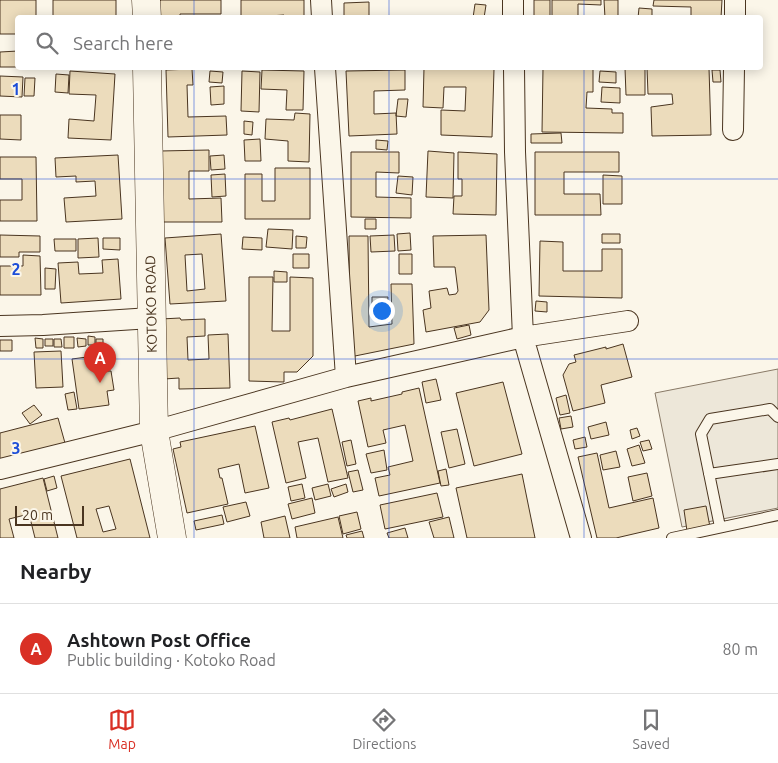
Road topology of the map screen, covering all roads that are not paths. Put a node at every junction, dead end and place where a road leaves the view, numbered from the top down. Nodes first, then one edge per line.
1 (146, 0) edge
2 (321, 0) edge
3 (513, 0) edge
4 (735, 0) edge
5 (147, 15) edge
6 (322, 15) edge
7 (513, 15) edge
8 (735, 15) edge
9 (147, 70) edge
10 (325, 70) edge
11 (514, 70) edge
12 (734, 70) edge
13 (733, 130) dead end
14 (151, 318) junction
15 (628, 321) dead end
16 (0, 326) edge
17 (524, 336) junction
18 (346, 377) junction
19 (778, 416) edge
20 (154, 431) junction
21 (778, 464) edge
22 (0, 469) edge
23 (709, 474) junction
24 (778, 515) edge
25 (720, 527) junction
26 (172, 538) edge
27 (581, 538) edge
28 (672, 538) edge

1 - 5 street
2 - 6 street
3 - 7 street
4 - 8 street
9 - 14 street, KOTOKO ROAD
10 - 18 street
11 - 17 street
12 - 13 street
14 - 16 street
14 - 20 street, KOTOKO ROAD
15 - 17 street
17 - 18 street
17 - 27 street
18 - 20 street
19 - 23 lane
20 - 22 street
20 - 26 street, KOTOKO ROAD
21 - 23 lane
23 - 25 lane
24 - 25 lane
25 - 28 lane

